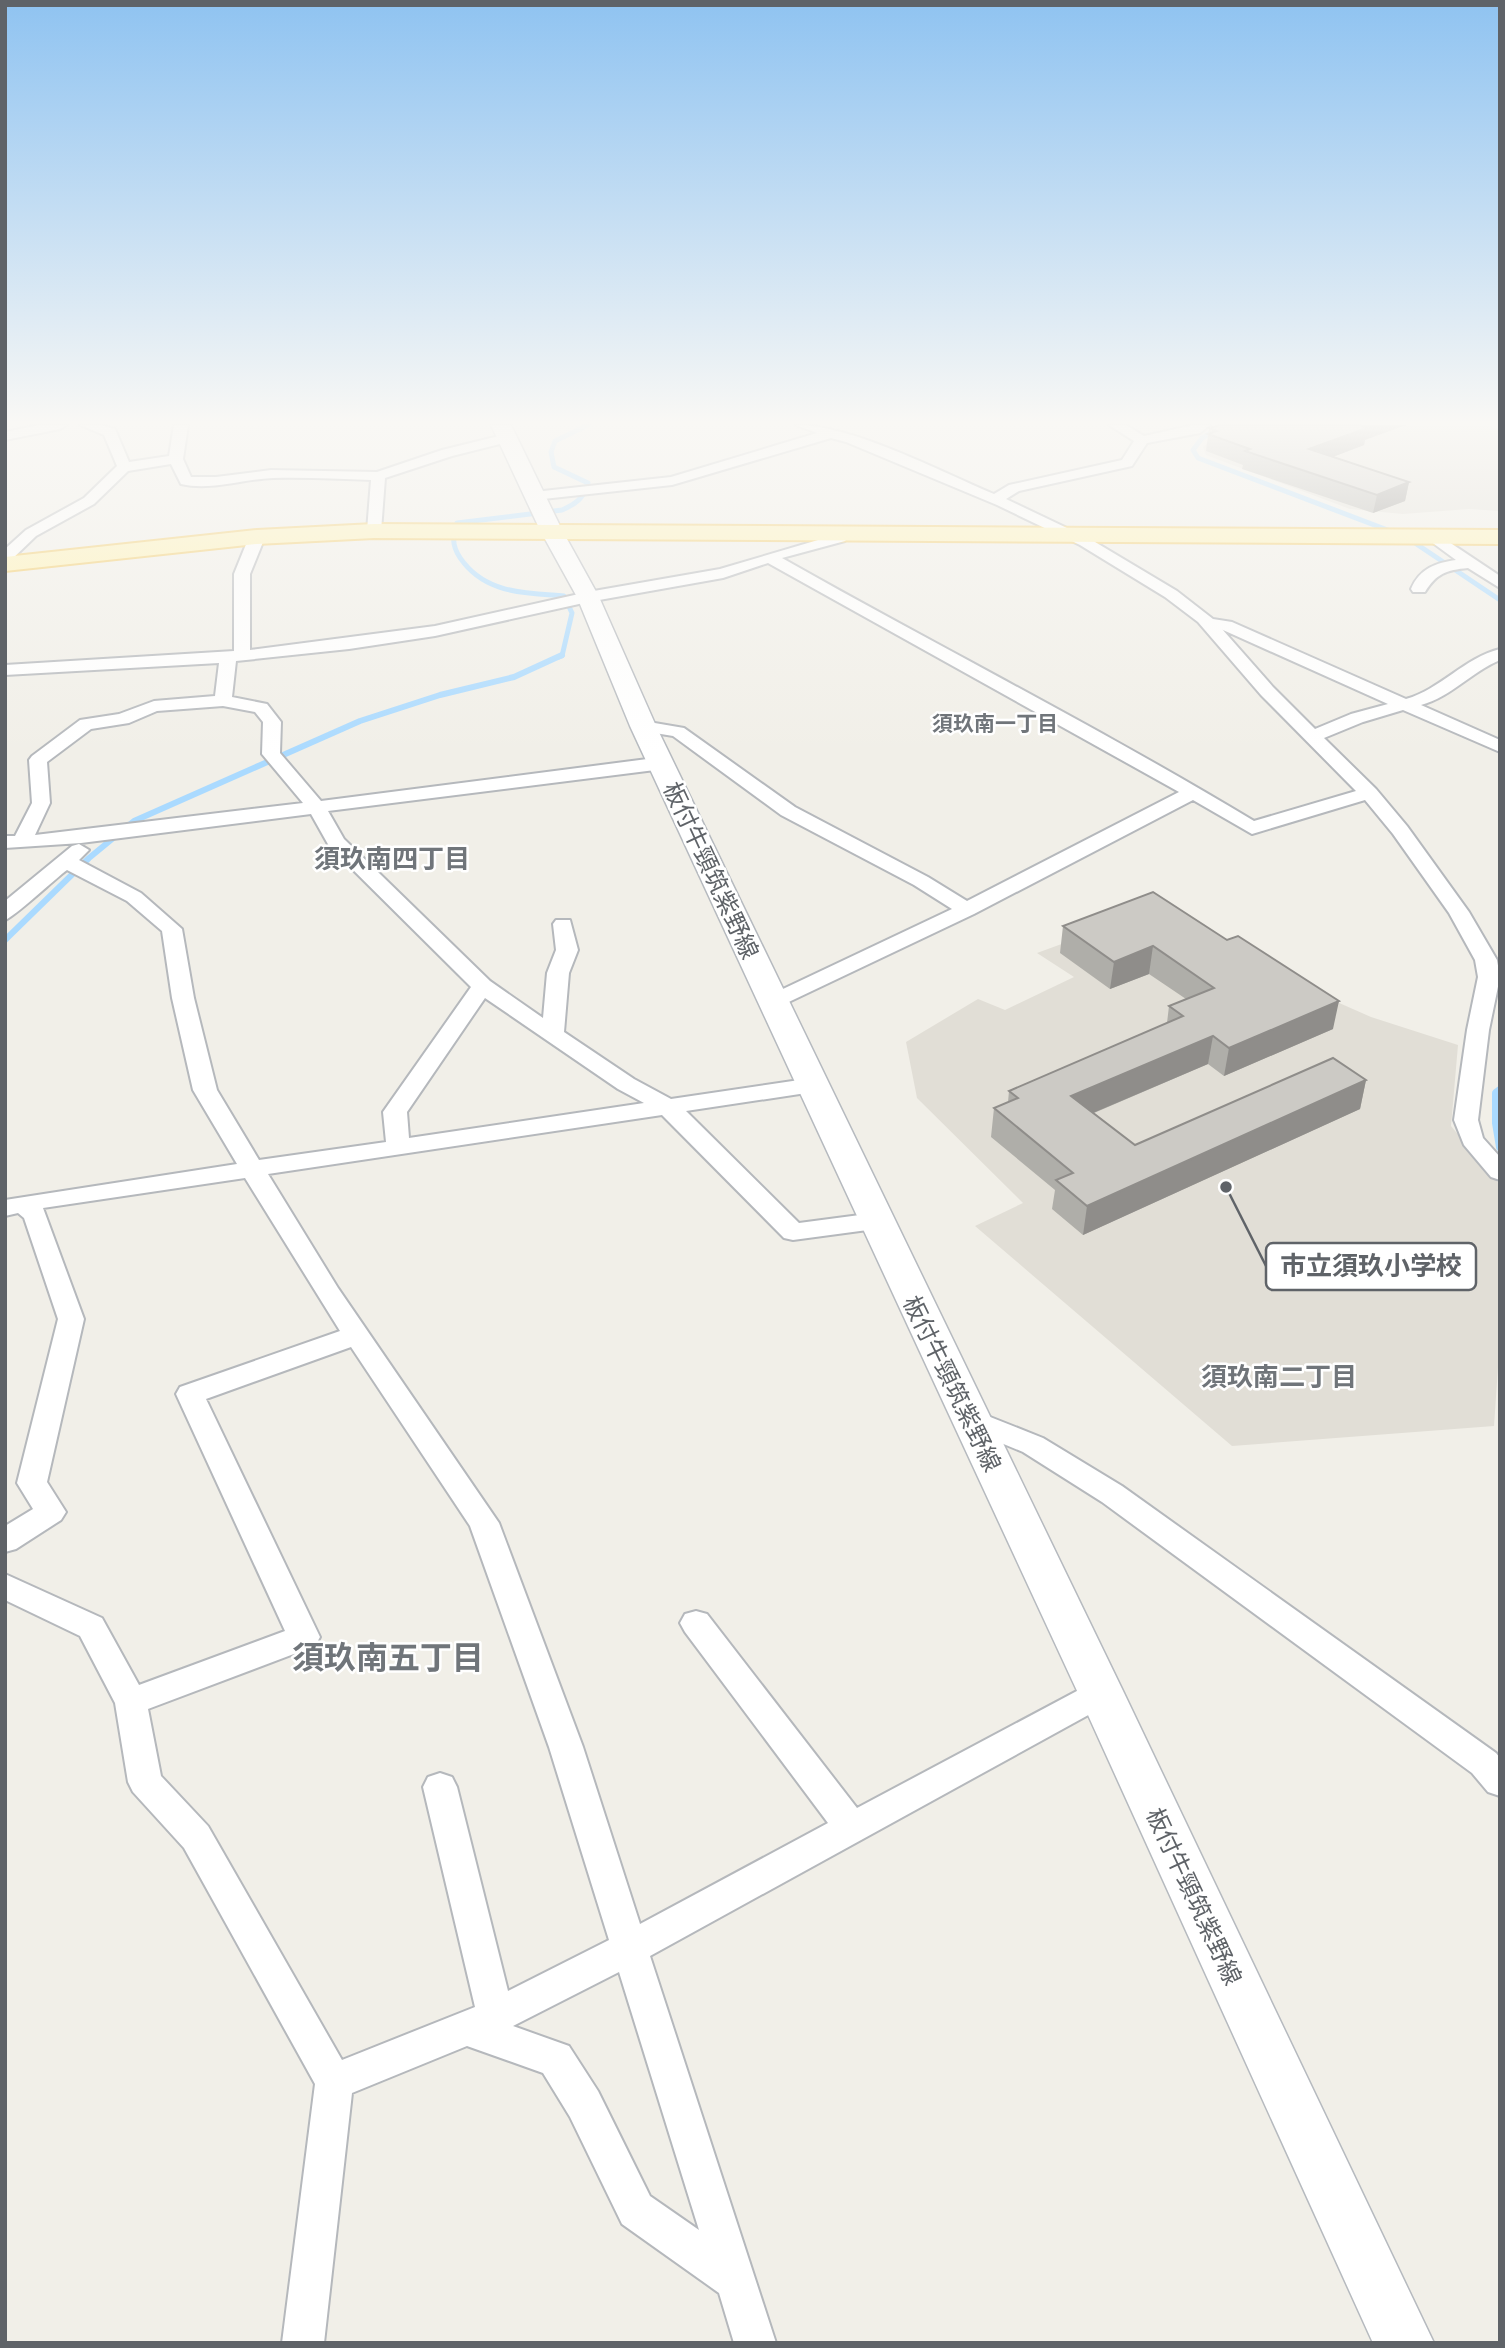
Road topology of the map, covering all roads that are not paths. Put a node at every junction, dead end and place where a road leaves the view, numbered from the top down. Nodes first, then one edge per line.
1 (29, 535) edge
2 (304, 535) edge
3 (554, 535) edge
4 (843, 535) edge
5 (1071, 535) edge
6 (1354, 535) edge
7 (1431, 535) junction
8 (257, 537) junction
9 (1500, 537) edge
10 (769, 557) junction
11 (5, 558) edge
12 (1468, 563) junction
13 (5, 565) edge
14 (1500, 583) edge
15 (1419, 589) dead end
16 (588, 597) junction
17 (1207, 624) junction
18 (1500, 654) edge
19 (234, 657) junction
20 (5, 670) edge
21 (223, 701) junction
22 (1406, 705) junction
23 (643, 726) junction
24 (1311, 737) junction
25 (1500, 747) edge
26 (663, 764) junction
27 (1192, 793) junction
28 (1368, 793) junction
29 (317, 808) junction
30 (99, 834) junction
31 (14, 842) edge
32 (65, 861) junction
33 (967, 910) junction
34 (5, 914) edge
35 (564, 924) dead end
36 (1493, 964) edge
37 (482, 986) junction
38 (774, 1002) junction
39 (553, 1034) junction
40 (813, 1085) junction
41 (668, 1107) junction
42 (398, 1147) junction
43 (252, 1169) junction
44 (1500, 1172) edge
45 (14, 1205) edge
46 (875, 1221) junction
47 (357, 1335) junction
48 (970, 1419) junction
49 (5, 1541) edge
50 (5, 1586) edge
51 (696, 1623) dead end
52 (1101, 1693) junction
53 (131, 1702) junction
54 (1500, 1782) edge
55 (440, 1787) dead end
56 (852, 1828) junction
57 (630, 1948) junction
58 (482, 2022) junction
59 (334, 2082) junction
60 (735, 2280) junction
61 (303, 2343) edge
62 (755, 2343) edge
63 (1404, 2343) edge

1 - 11 street
2 - 8 main road
3 - 16 main road, 板付牛頸筑紫野線
4 - 10 street
5 - 17 street
6 - 7 main road
7 - 9 main road
7 - 12 street
8 - 13 main road
8 - 19 street
10 - 16 street
10 - 27 street
12 - 14 street
12 - 15 street
16 - 19 street
16 - 23 main road, 板付牛頸筑紫野線
17 - 22 street
17 - 24 street
18 - 22 street
19 - 20 street
19 - 21 street
21 - 29 street
21 - 31 street
22 - 24 street
22 - 25 street
23 - 26 main road, 板付牛頸筑紫野線
23 - 33 street
24 - 28 street
26 - 29 street
26 - 38 main road, 板付牛頸筑紫野線
27 - 28 street
27 - 33 street
28 - 36 street
29 - 30 street
29 - 37 street
30 - 31 street
30 - 32 street
32 - 34 street
32 - 43 street
33 - 38 street
35 - 39 street
36 - 44 street
37 - 39 street
37 - 42 street
38 - 40 main road, 板付牛頸筑紫野線
39 - 41 street
40 - 41 street
40 - 46 main road, 板付牛頸筑紫野線
41 - 42 street
41 - 46 street
42 - 43 street
43 - 45 street
43 - 47 street
45 - 49 street
46 - 48 main road, 板付牛頸筑紫野線
47 - 53 street
47 - 57 street
48 - 52 main road, 板付牛頸筑紫野線
48 - 54 street
50 - 53 street
51 - 56 street
52 - 56 street
52 - 63 main road, 板付牛頸筑紫野線
53 - 59 street
55 - 58 street
56 - 57 street
57 - 58 street
57 - 60 street
58 - 59 street
58 - 60 street
59 - 61 street
60 - 62 street

